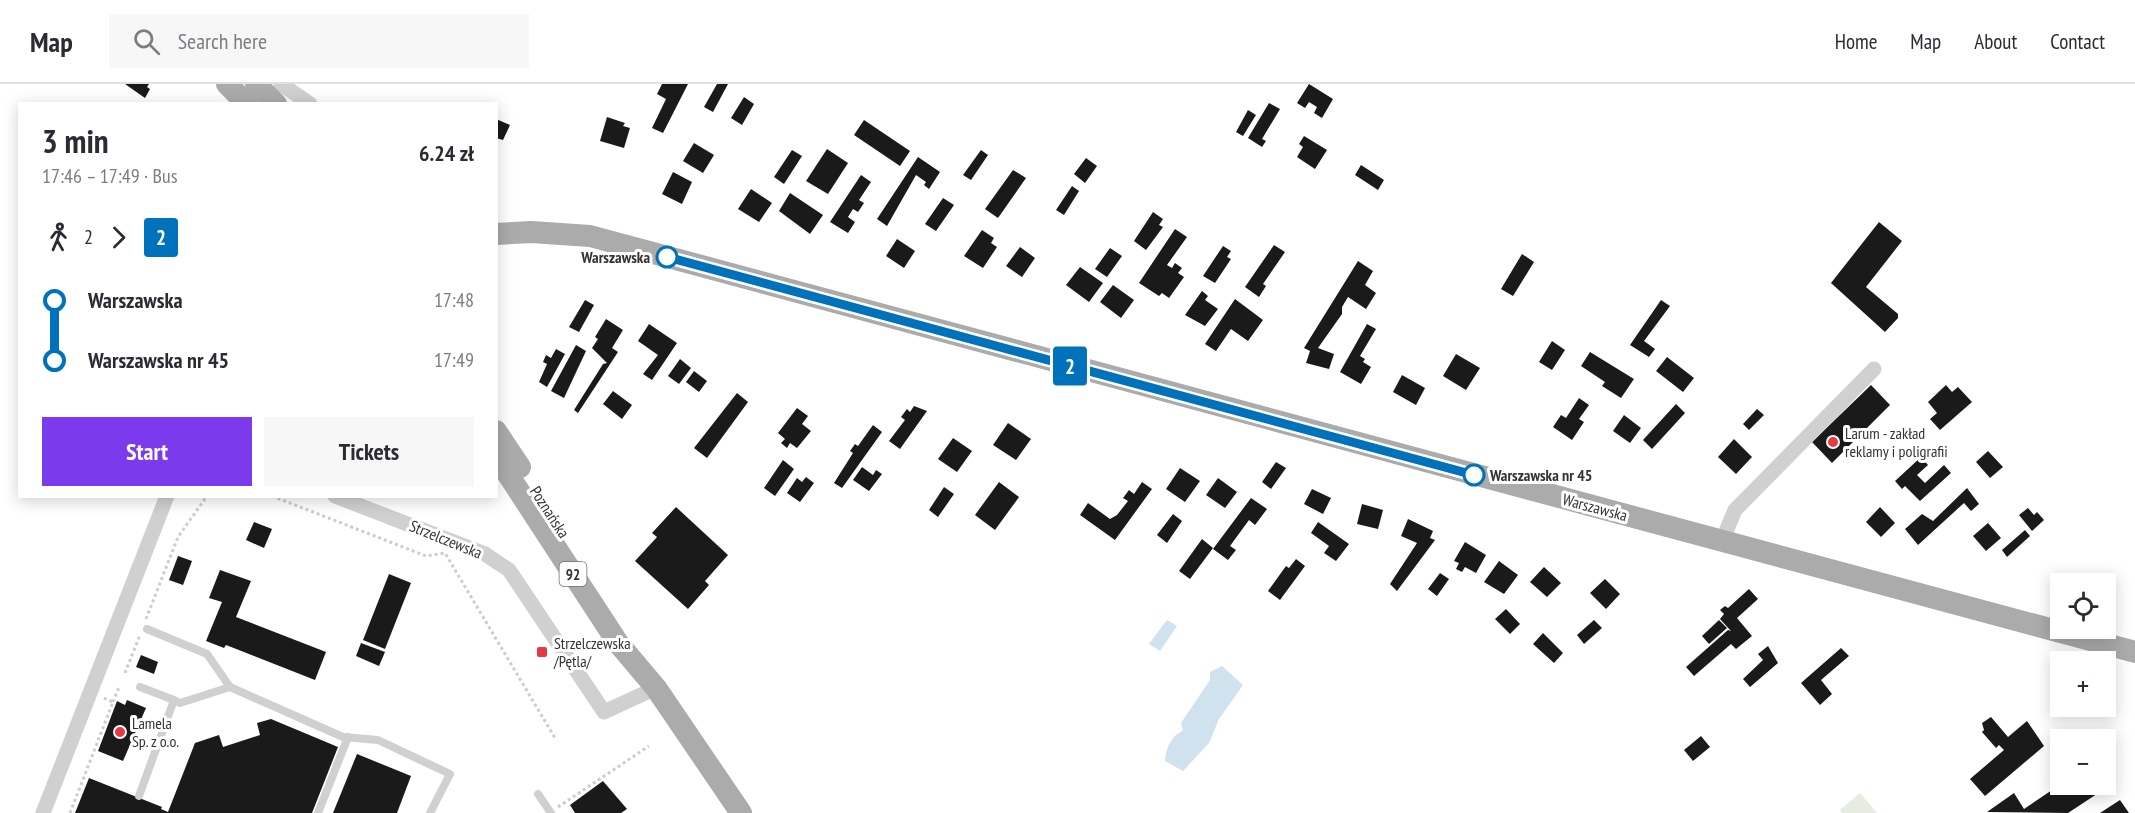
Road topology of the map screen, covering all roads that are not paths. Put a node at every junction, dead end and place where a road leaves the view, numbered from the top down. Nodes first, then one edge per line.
1 (227, 84) edge
2 (256, 84) edge
3 (281, 84) edge
4 (245, 102) edge
5 (274, 102) edge
6 (307, 102) edge
7 (498, 234) edge
8 (1874, 369) dead end
9 (498, 433) edge
10 (498, 459) edge
11 (166, 498) edge
12 (340, 498) edge
13 (1722, 541) junction
14 (144, 631) road end
15 (2135, 652) edge
16 (140, 687) dead end
17 (230, 687) junction
18 (656, 688) junction
19 (174, 700) junction
20 (348, 737) junction
21 (538, 794) dead end
22 (139, 796) dead end
23 (551, 812) edge
24 (43, 813) edge
25 (318, 813) edge
26 (430, 813) edge
27 (741, 813) edge

1 - 4 main road
2 - 5 main road
3 - 6 street
7 - 13 main road, Warszawska
8 - 13 street
9 - 18 main road, Poznańska / 92
10 - 18 main road, Poznańska / 92
11 - 24 street
12 - 18 street, Strzelczewska
13 - 15 main road, Warszawska
14 - 17 lane
16 - 19 lane
17 - 19 lane
17 - 20 lane
18 - 27 main road, Poznańska / 92
19 - 22 lane
20 - 25 lane
20 - 26 lane
21 - 23 lane

